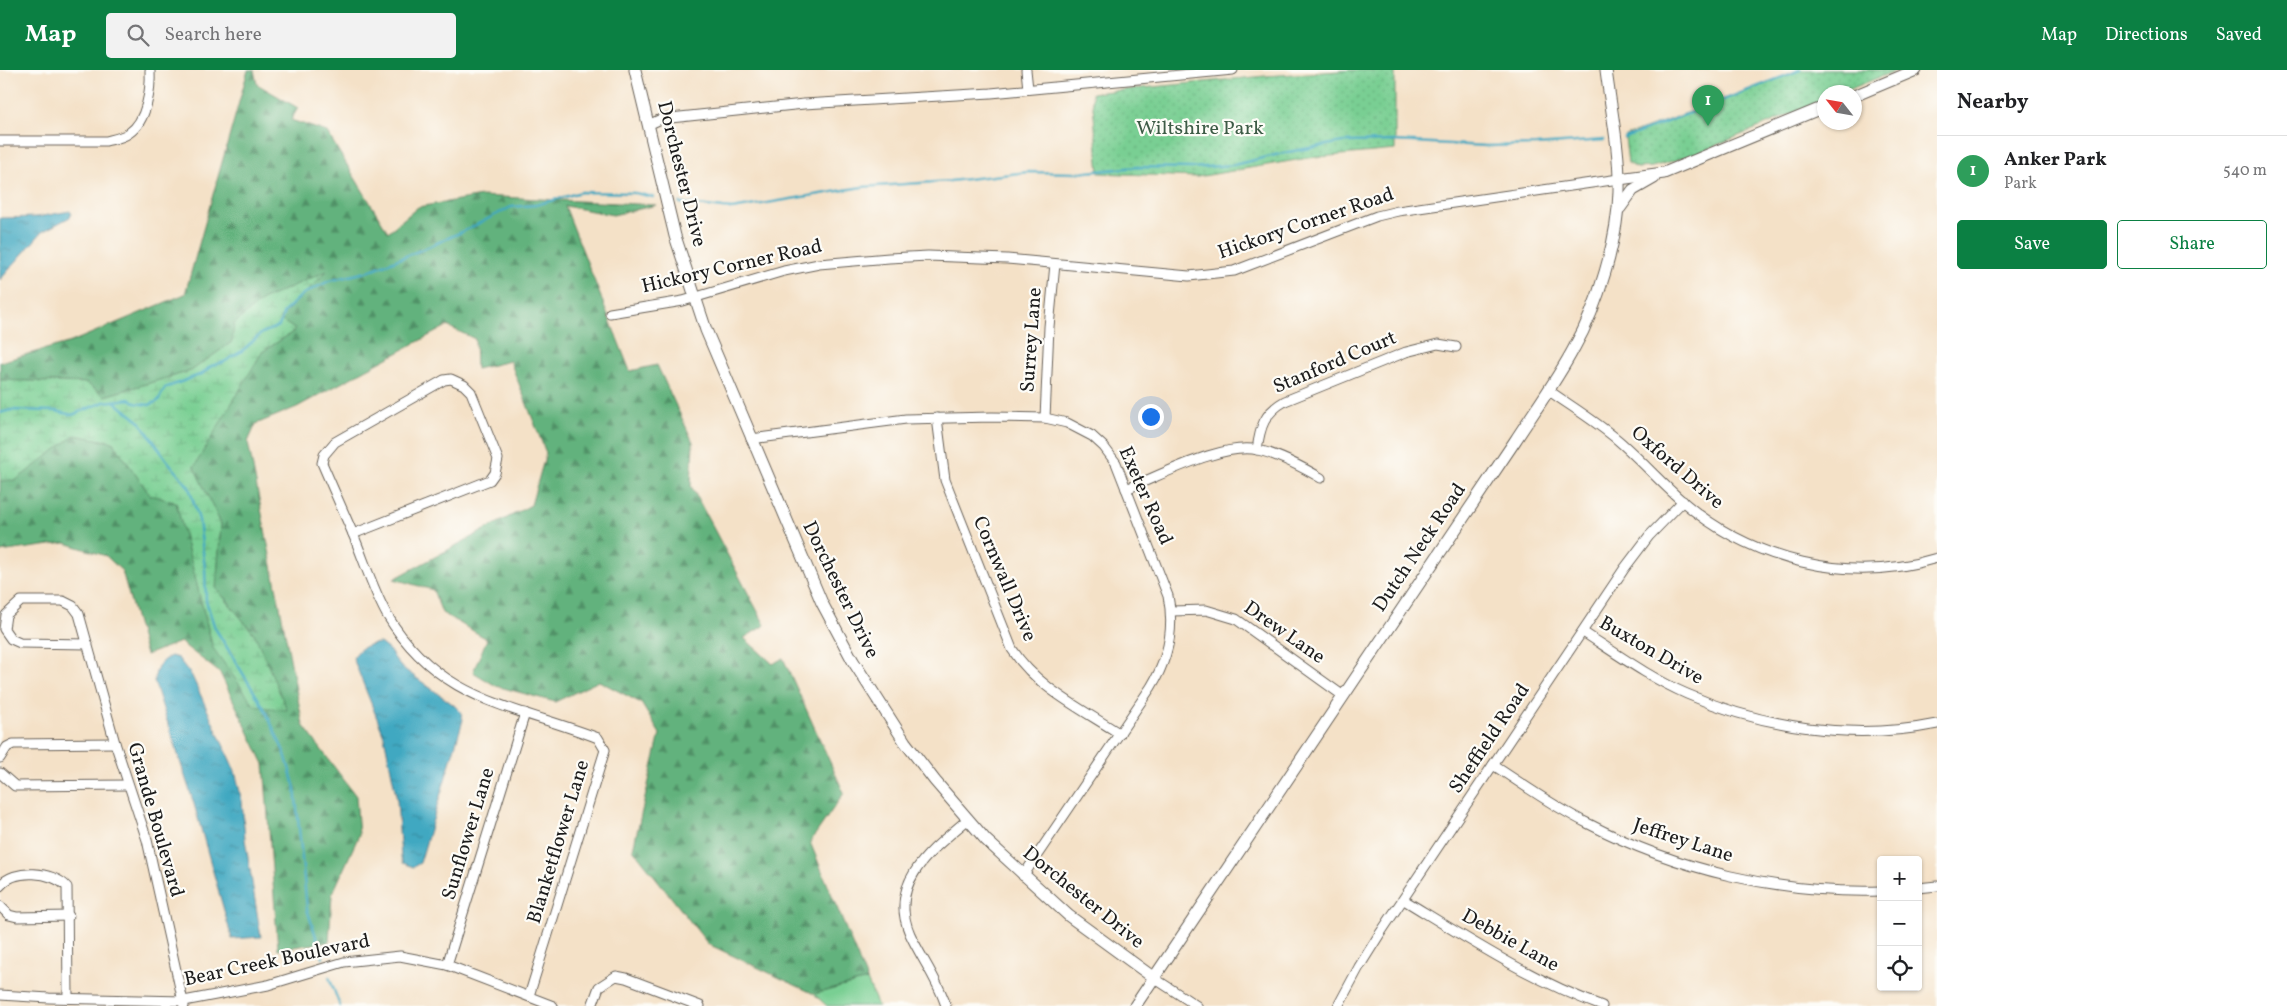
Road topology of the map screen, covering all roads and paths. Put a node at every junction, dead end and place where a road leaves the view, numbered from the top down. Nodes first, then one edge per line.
1 (150, 70) edge
2 (636, 70) edge
3 (1026, 70) edge
4 (1233, 70) edge
5 (1606, 70) edge
6 (1916, 70) edge
7 (1028, 89) junction
8 (1862, 93) edge
9 (1817, 110) edge
10 (648, 125) junction
11 (0, 141) edge
12 (1664, 173) junction
13 (1619, 179) junction
14 (1618, 212) junction
15 (1055, 264) junction
16 (694, 297) junction
17 (610, 313) dead end
18 (1456, 347) dead end
19 (1548, 390) junction
20 (937, 418) junction
21 (1044, 418) junction
22 (751, 439) junction
23 (1257, 450) junction
24 (1321, 478) dead end
25 (1126, 489) junction
26 (1682, 501) junction
27 (353, 534) junction
28 (1937, 558) edge
29 (1172, 611) junction
30 (1583, 632) junction
31 (88, 644) junction
32 (1342, 695) junction
33 (526, 713) junction
34 (1937, 724) edge
35 (1120, 734) junction
36 (115, 744) junction
37 (0, 758) edge
38 (1493, 765) junction
39 (0, 773) edge
40 (128, 785) junction
41 (967, 820) junction
42 (1023, 876) junction
43 (0, 886) edge
44 (1937, 886) edge
45 (1922, 888) edge
46 (1877, 891) edge
47 (1404, 900) junction
48 (0, 906) edge
49 (69, 916) junction
50 (447, 965) junction
51 (1154, 978) junction
52 (0, 995) edge
53 (529, 996) junction
54 (68, 998) junction
55 (184, 1003) edge
56 (553, 1006) edge
57 (592, 1006) edge
58 (700, 1006) edge
59 (946, 1006) edge
60 (1135, 1006) edge
61 (1197, 1006) edge
62 (1338, 1006) edge
63 (1602, 1006) edge

1 - 11 street
2 - 10 street, Dorchester Drive
3 - 7 street
4 - 7 street
5 - 13 street, Dutch Neck Road
6 - 8 street
7 - 10 street
9 - 12 street, Hickory Corner Road
10 - 16 street, Dorchester Drive
12 - 13 street, Hickory Corner Road
12 - 14 street
13 - 14 street, Dutch Neck Road
13 - 15 street, Hickory Corner Road
14 - 19 street, Dutch Neck Road
15 - 16 street, Hickory Corner Road
15 - 21 street, Surrey Lane
16 - 17 street, Hickory Corner Road
16 - 22 street, Dorchester Drive
18 - 23 street, Stanford Court
19 - 26 street, Oxford Drive
19 - 32 street, Dutch Neck Road
20 - 21 street, Exeter Road
20 - 22 street, Exeter Road
20 - 35 street, Cornwall Drive
21 - 25 street, Exeter Road
22 - 41 street, Dorchester Drive
23 - 24 street
23 - 25 street
25 - 29 street, Exeter Road
26 - 28 street, Oxford Drive
26 - 30 street, Sheffield Road
27 - 27 street, Blanketflower Lane
27 - 33 street, Blanketflower Lane
29 - 32 street, Drew Lane
29 - 35 street, Exeter Road
30 - 34 street, Buxton Drive
30 - 38 street, Sheffield Road
31 - 31 street, Grande Boulevard
31 - 36 street, Grande Boulevard
32 - 51 street, Dutch Neck Road
33 - 50 street, Sunflower Lane
33 - 53 street, Blanketflower Lane
35 - 42 street, Exeter Road
36 - 37 street
36 - 40 street, Grande Boulevard
38 - 46 street, Jeffrey Lane
38 - 47 street, Sheffield Road
39 - 40 street
40 - 55 street, Grande Boulevard
41 - 42 street, Dorchester Drive
41 - 59 street
42 - 51 street, Dorchester Drive
43 - 49 street
44 - 45 street
47 - 62 street, Sheffield Road
47 - 63 street, Debbie Lane
48 - 49 street
49 - 54 street
50 - 53 street, Bear Creek Boulevard
50 - 55 street, Bear Creek Boulevard
51 - 60 street, Dutch Neck Road
51 - 61 street, Dorchester Drive
52 - 54 street, Bear Creek Boulevard
53 - 56 street, Bear Creek Boulevard
54 - 55 street, Bear Creek Boulevard
57 - 58 street

